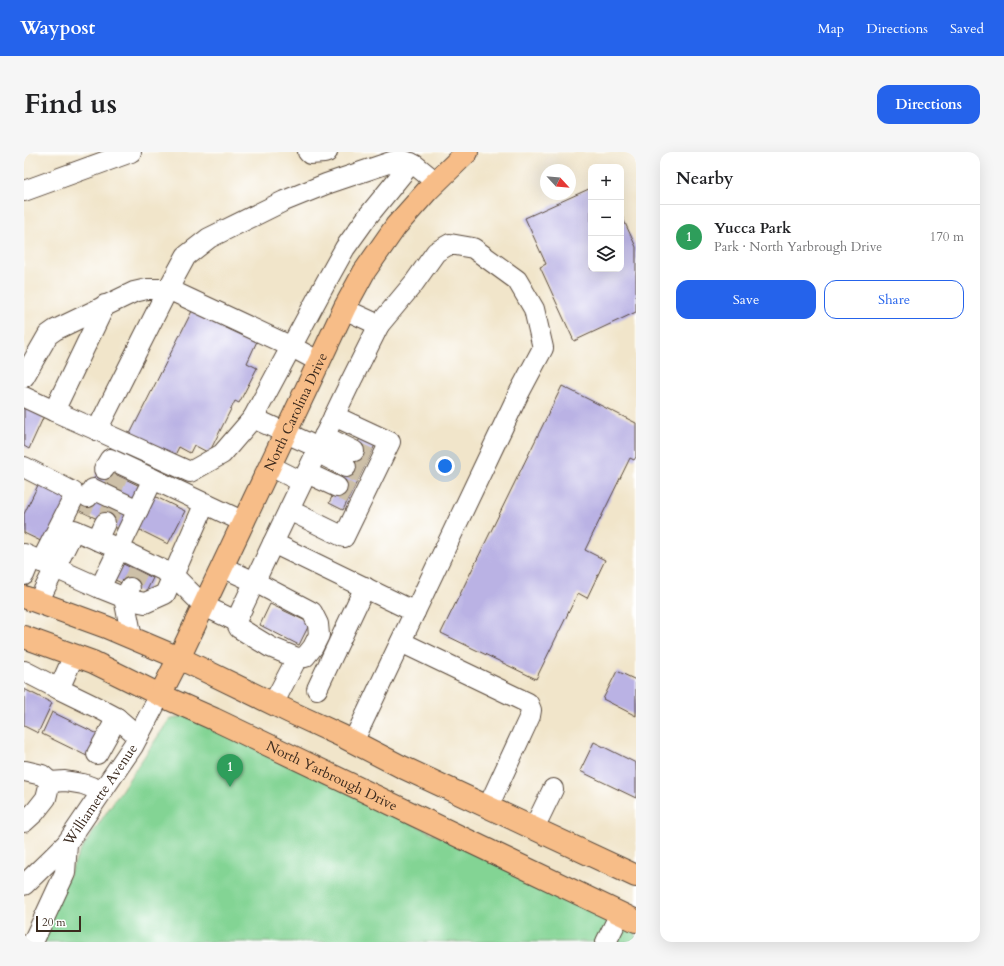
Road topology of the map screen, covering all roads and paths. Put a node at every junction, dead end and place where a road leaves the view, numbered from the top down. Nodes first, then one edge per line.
1 (131, 152) edge
2 (308, 152) edge
3 (327, 152) edge
4 (466, 152) edge
5 (411, 163) junction
6 (436, 182) junction
7 (24, 191) edge
8 (168, 289) junction
9 (105, 305) junction
10 (344, 309) junction
11 (379, 325) junction
12 (292, 347) junction
13 (320, 362) junction
14 (24, 377) edge
15 (24, 397) edge
16 (54, 411) junction
17 (334, 416) junction
18 (253, 418) junction
19 (97, 430) junction
20 (286, 432) junction
21 (320, 445) junction
22 (270, 466) junction
23 (363, 466) junction
24 (24, 467) edge
25 (304, 477) junction
26 (153, 479) junction
27 (350, 494) junction
28 (104, 496) junction
29 (205, 503) junction
30 (138, 510) junction
31 (289, 510) junction
32 (244, 522) junction
33 (273, 543) junction
34 (119, 549) junction
35 (35, 563) edge
36 (222, 567) junction
37 (173, 575) junction
38 (134, 579) junction
39 (255, 582) junction
40 (100, 588) junction
41 (365, 588) junction
42 (31, 600) edge
43 (204, 606) junction
44 (415, 612) junction
45 (236, 621) junction
46 (24, 637) edge
47 (132, 638) junction
48 (401, 642) junction
49 (74, 655) junction
50 (302, 656) junction
51 (180, 658) junction
52 (328, 665) junction
53 (24, 671) edge
54 (59, 689) junction
55 (317, 689) dead end
56 (160, 694) junction
57 (273, 704) junction
58 (117, 718) junction
59 (138, 736) junction
60 (353, 742) junction
61 (97, 754) dead end
62 (24, 771) edge
63 (50, 782) junction
64 (553, 789) dead end
65 (102, 792) junction
66 (488, 807) junction
67 (24, 822) edge
68 (534, 828) junction
69 (67, 843) junction
70 (636, 876) edge
71 (24, 884) edge
72 (628, 918) edge
73 (33, 942) edge
74 (606, 942) edge

1 - 7 street
2 - 3 street
4 - 6 main road, North Carolina Drive
5 - 6 street
5 - 8 street
5 - 12 street
6 - 10 main road, North Carolina Drive
8 - 9 street
8 - 12 street
8 - 19 street
9 - 14 street
9 - 16 street
10 - 11 street
10 - 13 main road, North Carolina Drive
11 - 17 street
11 - 44 street
12 - 13 street
12 - 18 street
13 - 20 main road, North Carolina Drive
15 - 16 street
16 - 19 street
17 - 21 street
17 - 23 street
18 - 19 street
18 - 20 street
20 - 21 street
20 - 22 main road, North Carolina Drive
21 - 23 street
21 - 25 street
22 - 25 street
22 - 32 main road, North Carolina Drive
23 - 27 street
24 - 35 street
25 - 27 street
25 - 31 street
26 - 28 street
26 - 29 street
26 - 30 street
27 - 31 street
28 - 30 street
28 - 34 street
28 - 35 street
29 - 32 street
29 - 37 street
30 - 34 street
31 - 33 street
32 - 36 main road, North Carolina Drive
33 - 39 street
33 - 41 street
34 - 38 street
34 - 40 street
35 - 40 street
35 - 42 street
36 - 39 street
36 - 43 main road, North Carolina Drive
37 - 38 street
37 - 38 street
37 - 43 street
38 - 40 street
38 - 47 street
39 - 45 street
39 - 50 street
41 - 44 street
41 - 52 street
42 - 47 main road
43 - 45 street
43 - 51 main road, North Carolina Drive
44 - 48 street
45 - 50 street
46 - 49 main road, North Yarbrough Drive
47 - 51 main road
48 - 60 street
48 - 66 street
49 - 54 street
49 - 56 main road, North Yarbrough Drive
50 - 52 street
50 - 57 street
51 - 56 main road, North Carolina Drive
51 - 57 main road
52 - 55 street
53 - 54 street
54 - 58 street
56 - 59 street, Williamette Avenue
56 - 72 main road, North Yarbrough Drive
57 - 60 main road
58 - 59 street
58 - 61 street
59 - 65 street, Williamette Avenue
60 - 66 main road
62 - 63 street
63 - 65 street
63 - 67 street
64 - 68 street
65 - 69 street, Williamette Avenue
66 - 68 main road
68 - 70 main road
69 - 71 street
69 - 73 street, Williamette Avenue
72 - 74 street

